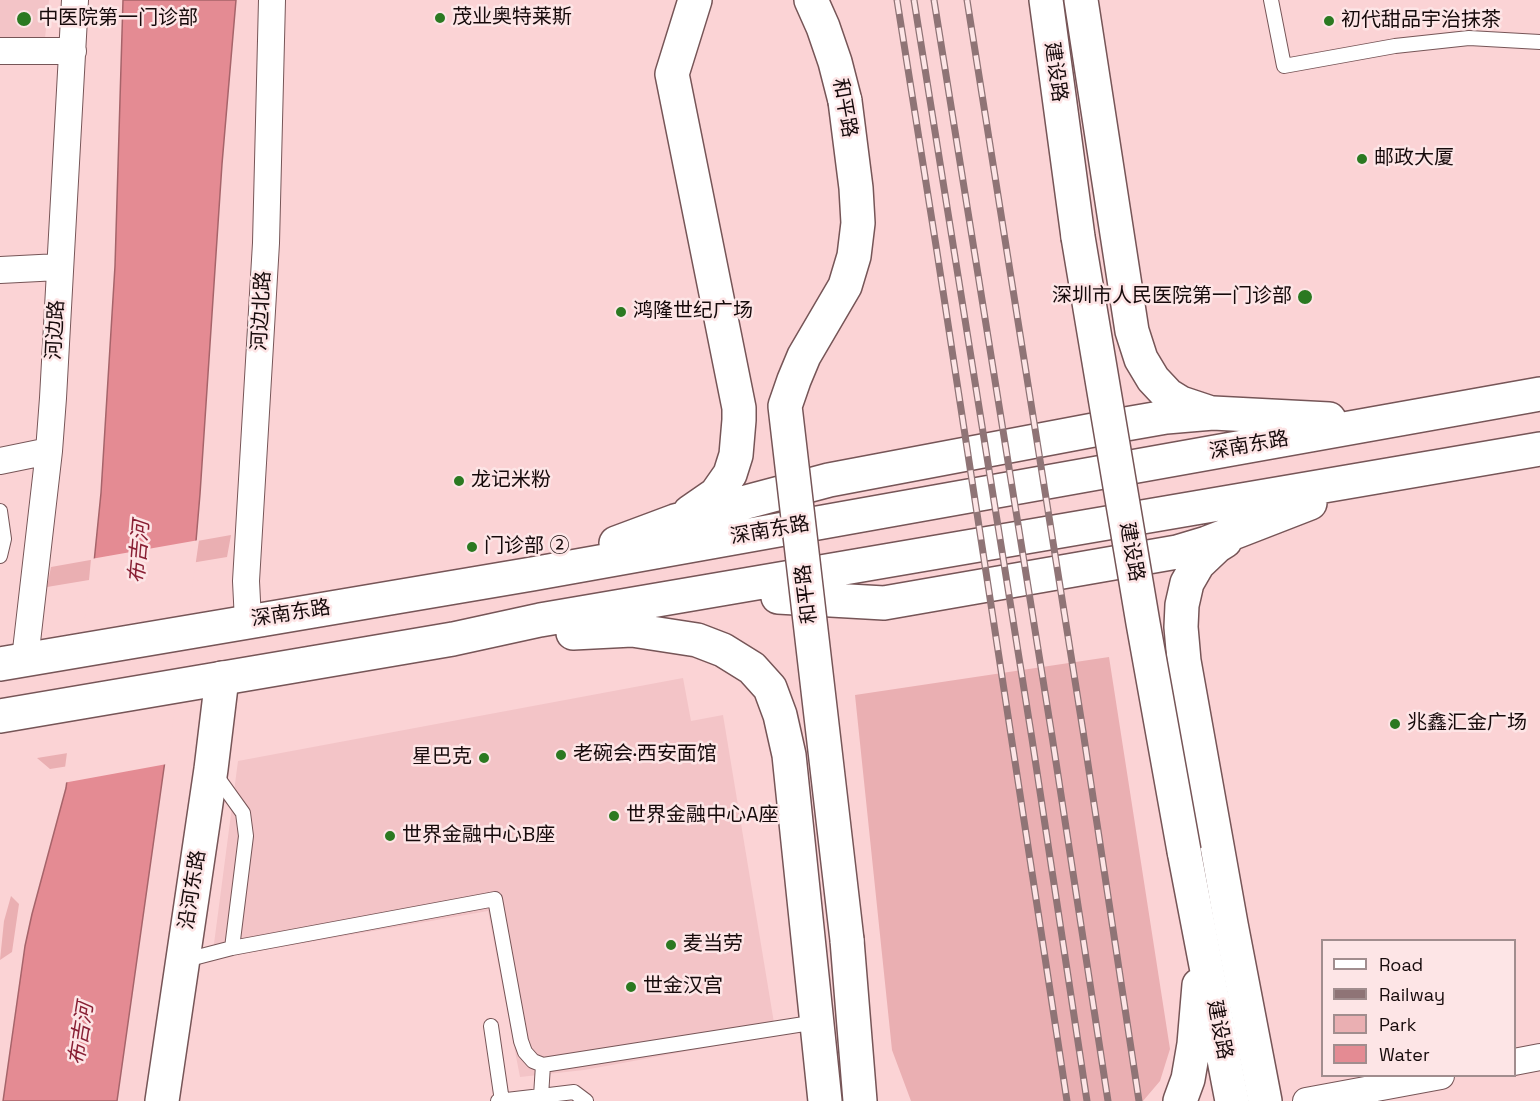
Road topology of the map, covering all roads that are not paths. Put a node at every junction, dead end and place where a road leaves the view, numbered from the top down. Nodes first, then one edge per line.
1 (75, 0) edge
2 (272, 0) edge
3 (695, 0) edge
4 (811, 0) edge
5 (1046, 0) edge
6 (1081, 0) edge
7 (1271, 0) edge
8 (1540, 42) edge
9 (0, 51) edge
10 (73, 51) junction
11 (60, 267) junction
12 (0, 270) edge
13 (1540, 394) edge
14 (1213, 413) junction
15 (1382, 422) junction
16 (1540, 449) edge
17 (49, 452) junction
18 (0, 461) edge
19 (1370, 478) junction
20 (0, 511) edge
21 (675, 521) junction
22 (1244, 529) junction
23 (0, 556) edge
24 (532, 574) junction
25 (706, 593) junction
26 (248, 621) junction
27 (453, 639) junction
28 (26, 659) edge
29 (210, 680) junction
30 (0, 716) edge
31 (211, 769) junction
32 (1203, 945) junction
33 (232, 948) junction
34 (182, 960) junction
35 (817, 1022) junction
36 (491, 1026) dead end
37 (1540, 1057) edge
38 (857, 1061) junction
39 (1516, 1062) edge
40 (543, 1065) junction
41 (1436, 1077) edge
42 (541, 1096) junction
43 (162, 1101) edge
44 (500, 1101) edge
45 (586, 1101) edge
46 (825, 1101) edge
47 (861, 1101) edge
48 (876, 1101) edge
49 (1180, 1101) edge
50 (1232, 1101) edge
51 (1265, 1101) edge
52 (1306, 1101) edge

1 - 10 street, 河边路
2 - 26 street, 河边北路
3 - 21 main road
4 - 38 main road, 和平路, bridge
5 - 32 main road, 建设路, bridge
6 - 14 main road
7 - 8 lane
9 - 10 street
10 - 11 street, 河边路
11 - 12 street
11 - 17 street, 河边路
13 - 15 main road, 深南东路
14 - 15 main road
14 - 21 main road
15 - 24 main road, 深南东路
16 - 19 main road
17 - 18 street
17 - 28 street, 河边路
19 - 22 main road
19 - 25 main road
20 - 23 lane
21 - 24 main road
22 - 25 main road
22 - 51 main road
24 - 26 main road, 深南东路
25 - 27 main road
26 - 28 main road, 深南东路
27 - 29 main road
27 - 35 main road
29 - 30 main road
29 - 31 main road, 沿河东路
31 - 33 lane
31 - 34 main road, 沿河东路
32 - 49 main road
32 - 50 main road, 建设路
33 - 34 lane
33 - 40 lane
34 - 43 main road, 沿河东路
35 - 40 lane
35 - 46 main road
36 - 44 lane
37 - 39 street
38 - 47 main road, 和平路
38 - 48 main road
40 - 42 lane
41 - 52 street
42 - 44 lane
42 - 45 lane

